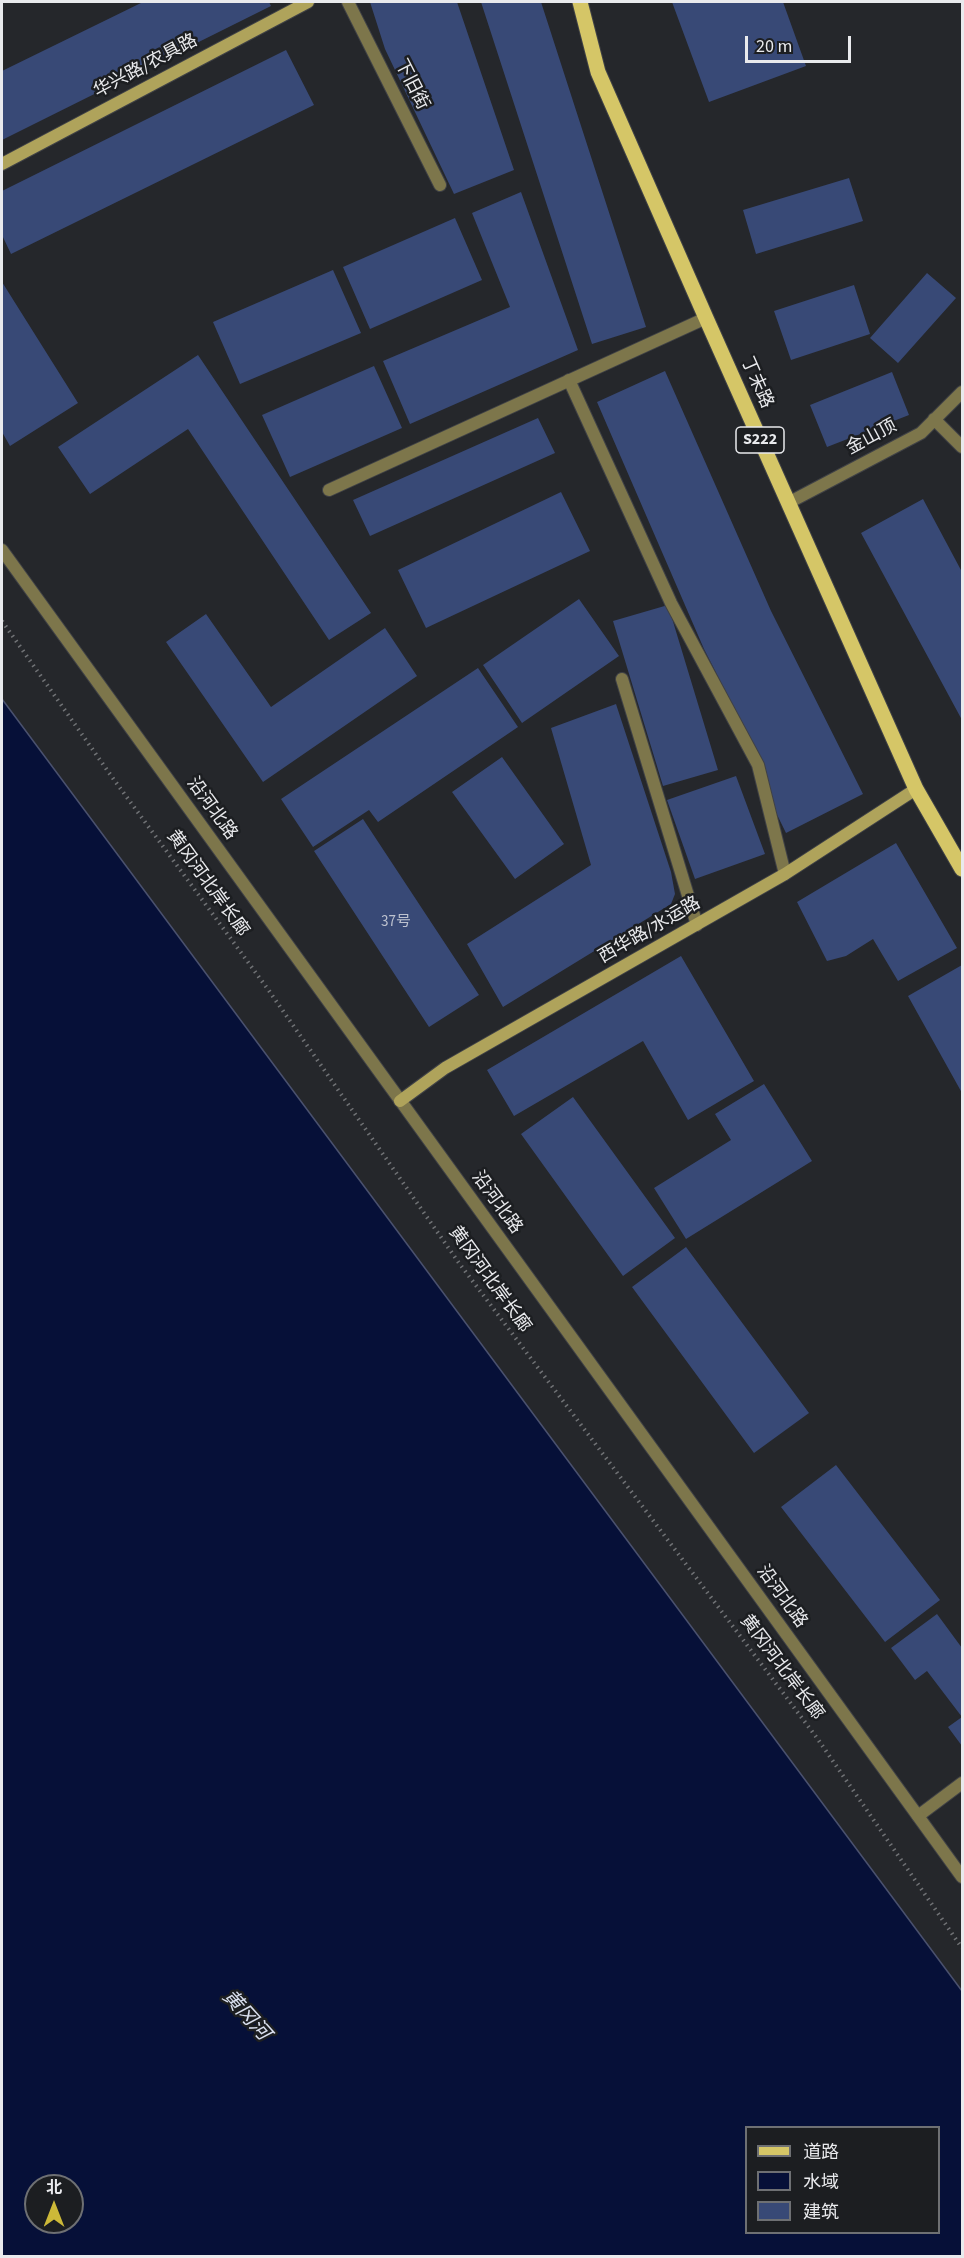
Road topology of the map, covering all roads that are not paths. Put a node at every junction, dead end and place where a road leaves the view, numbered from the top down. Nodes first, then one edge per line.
1 (308, 2) edge
2 (348, 2) edge
3 (580, 2) edge
4 (2, 164) edge
5 (440, 185) dead end
6 (706, 318) junction
7 (569, 380) junction
8 (963, 392) edge
9 (934, 419) junction
10 (963, 447) edge
11 (329, 490) dead end
12 (788, 503) junction
13 (2, 550) edge
14 (622, 679) dead end
15 (916, 789) junction
16 (963, 869) edge
17 (785, 874) junction
18 (697, 925) junction
19 (400, 1101) junction
20 (963, 1783) edge
21 (918, 1816) junction
22 (963, 1877) edge

1 - 4 main road, 华兴路/农具路
2 - 5 street, 下旧街
3 - 6 main road, 丁未路 / S222
6 - 7 street
6 - 12 main road, 丁未路 / S222
7 - 11 street
7 - 17 street
8 - 9 street, 金山顶
9 - 10 street
9 - 12 street, 金山顶
12 - 15 main road, 丁未路 / S222
13 - 19 street, 沿河北路
14 - 18 street
15 - 16 main road, 丁未路 / S222
15 - 17 main road, 西华路/水运路
17 - 18 main road, 西华路/水运路
18 - 19 main road, 西华路/水运路
19 - 21 street, 沿河北路
20 - 21 street
21 - 22 street, 沿河北路

